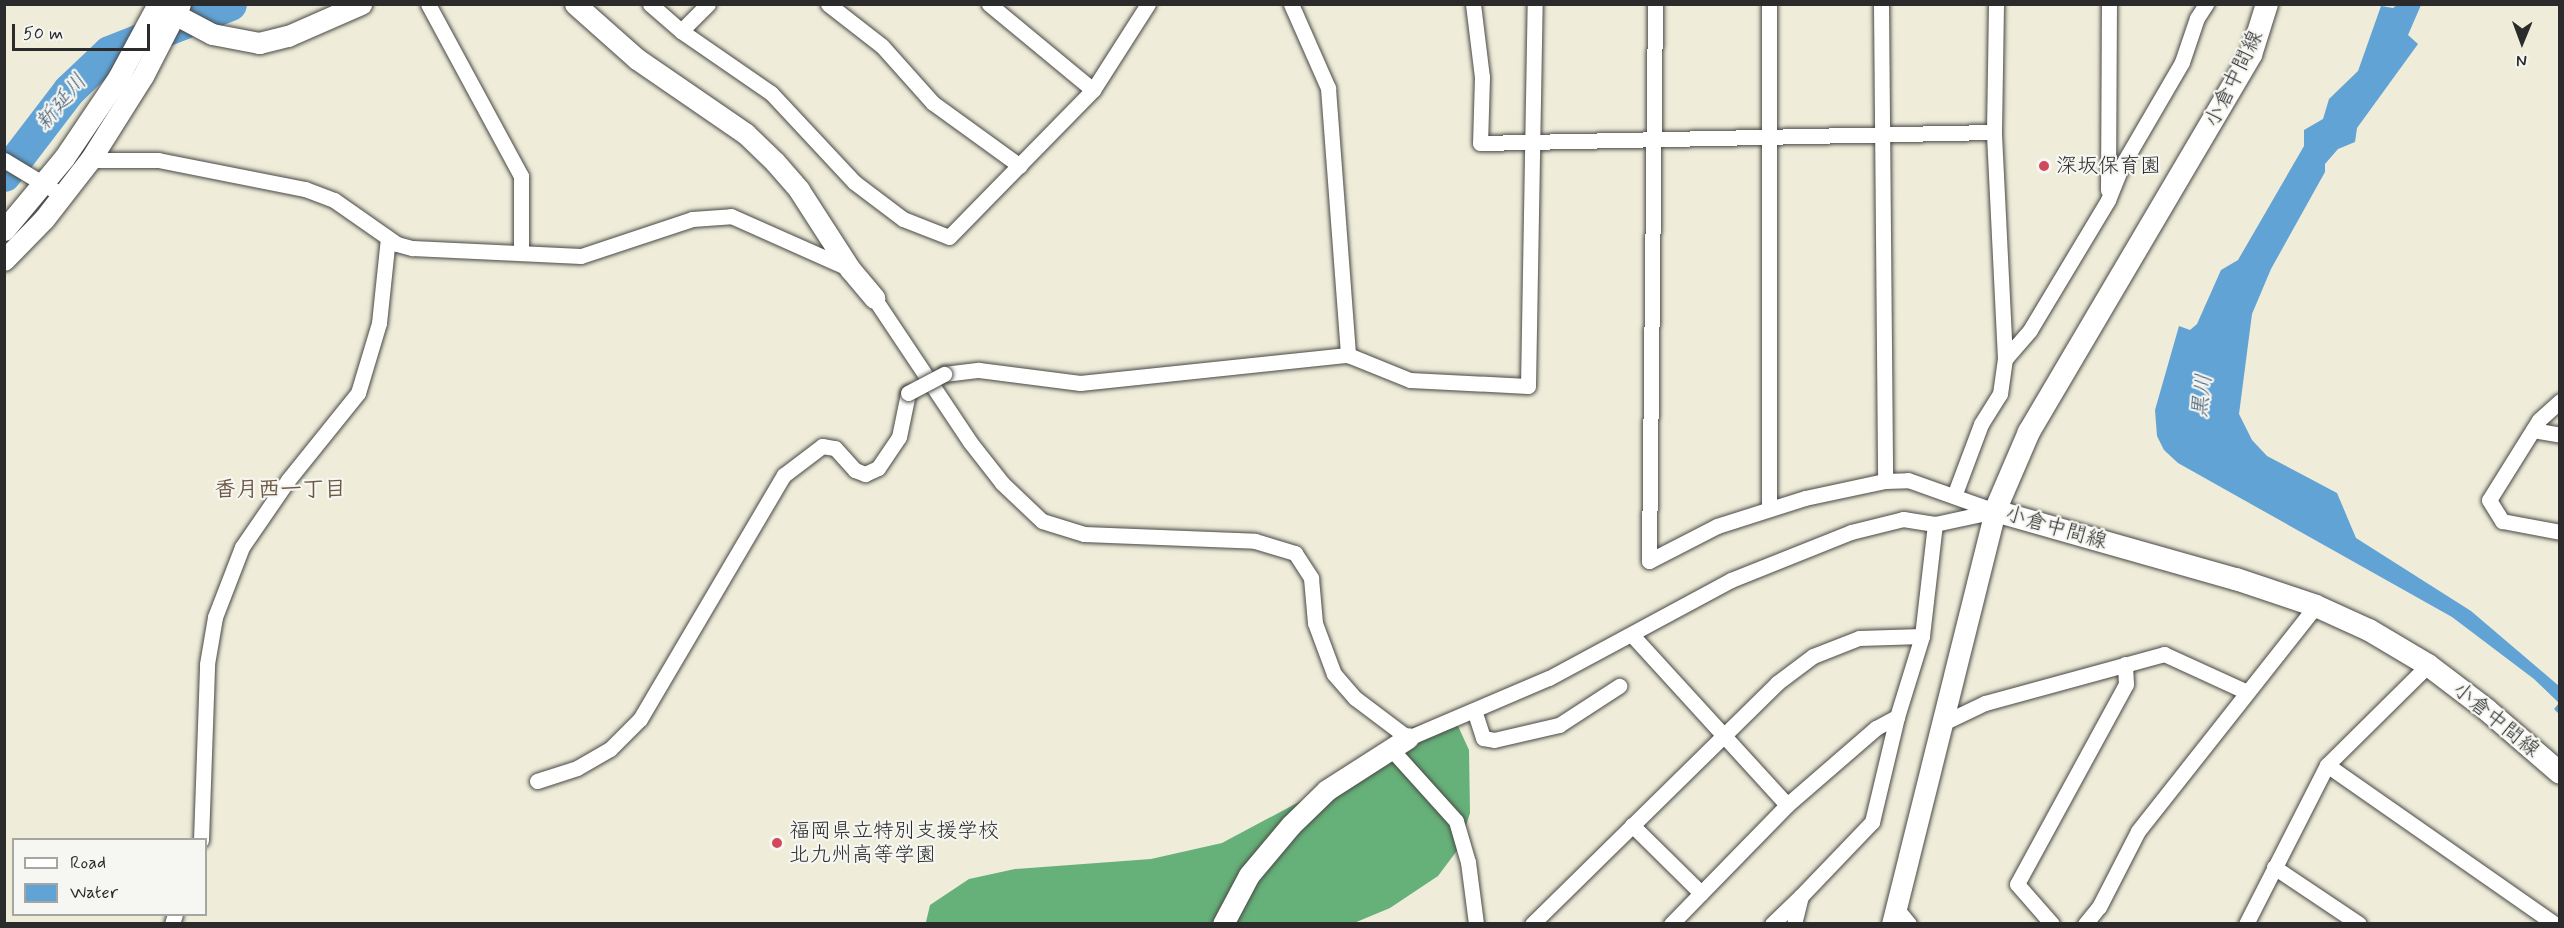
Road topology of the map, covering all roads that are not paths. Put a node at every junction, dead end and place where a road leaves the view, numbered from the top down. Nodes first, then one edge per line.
1 (360, 4) edge
2 (429, 4) edge
3 (576, 4) edge
4 (651, 4) edge
5 (708, 4) edge
6 (828, 4) edge
7 (989, 4) edge
8 (1148, 4) edge
9 (1291, 4) edge
10 (1473, 4) edge
11 (1535, 4) edge
12 (1655, 4) edge
13 (1769, 4) edge
14 (1881, 4) edge
15 (1996, 4) edge
16 (2109, 4) edge
17 (2206, 4) edge
18 (2267, 4) edge
19 (166, 7) edge
20 (681, 31) junction
21 (1093, 90) junction
22 (1994, 132) junction
23 (1881, 134) junction
24 (1768, 136) junction
25 (1654, 137) junction
26 (1534, 143) junction
27 (4, 160) edge
28 (90, 160) junction
29 (1020, 166) junction
30 (53, 190) junction
31 (2108, 200) junction
32 (4, 230) edge
33 (388, 238) junction
34 (521, 251) junction
35 (4, 260) edge
36 (850, 269) junction
37 (874, 298) joint
38 (1348, 355) junction
39 (2005, 359) junction
40 (2559, 401) edge
41 (2533, 430) junction
42 (2559, 435) edge
43 (1885, 481) junction
44 (1954, 496) junction
45 (1769, 509) junction
46 (1995, 511) junction
47 (1935, 524) junction
48 (2559, 532) edge
49 (2316, 606) junction
50 (1632, 635) junction
51 (1922, 636) junction
52 (2125, 664) junction
53 (2428, 665) junction
54 (1619, 686) dead end
55 (2247, 692) junction
56 (1475, 713) junction
57 (1897, 717) junction
58 (1943, 723) junction
59 (1722, 736) junction
60 (1400, 744) junction
61 (2327, 765) junction
62 (2559, 773) edge
63 (537, 781) dead end
64 (1787, 805) junction
65 (1632, 825) junction
66 (201, 838) edge
67 (2274, 867) junction
68 (1701, 893) junction
69 (1801, 896) junction
70 (1899, 918) edge
71 (1223, 924) edge
72 (1476, 924) edge
73 (1532, 924) edge
74 (1671, 924) edge
75 (1772, 924) edge
76 (1794, 924) edge
77 (2052, 924) edge
78 (2085, 924) edge
79 (2246, 924) edge
80 (2359, 924) edge
81 (2555, 924) edge

1 - 19 street
2 - 34 street
3 - 36 street
4 - 20 street
5 - 20 street
6 - 29 street
7 - 21 street
8 - 21 street
9 - 38 street
10 - 26 street
11 - 26 street
12 - 25 street
13 - 24 street
14 - 23 street
15 - 22 street
16 - 31 street
17 - 31 street
18 - 46 main road, 小倉中間線
19 - 28 street
19 - 30 street
20 - 29 street
21 - 29 street
22 - 23 street
22 - 39 street
23 - 24 street
23 - 43 street
24 - 25 street
24 - 45 street
25 - 26 street
25 - 45 street
26 - 38 street
27 - 30 street
28 - 30 street
28 - 33 street
30 - 32 street
30 - 35 street
31 - 39 street
33 - 34 street
33 - 66 street
34 - 36 street
36 - 37 street
37 - 60 street
38 - 63 street, bridge
39 - 44 street
40 - 41 street
41 - 42 street
41 - 48 street
43 - 44 street
43 - 45 street
44 - 46 street
46 - 47 street
46 - 49 main road, 小倉中間線
46 - 58 street
47 - 50 street
47 - 51 street
49 - 53 main road, 小倉中間線
49 - 55 street
50 - 56 street
50 - 59 street
51 - 57 street
51 - 59 street
52 - 55 street
52 - 58 street
52 - 77 street
53 - 61 street
53 - 62 main road, 小倉中間線
54 - 56 street
55 - 78 street
56 - 60 street
57 - 64 street
57 - 69 street
58 - 70 street
59 - 64 street
59 - 65 street
60 - 71 street
60 - 72 street
61 - 67 street
61 - 81 street
64 - 68 street
65 - 68 street
65 - 73 street
67 - 79 street
67 - 80 street
68 - 74 street
69 - 75 street
69 - 76 street

